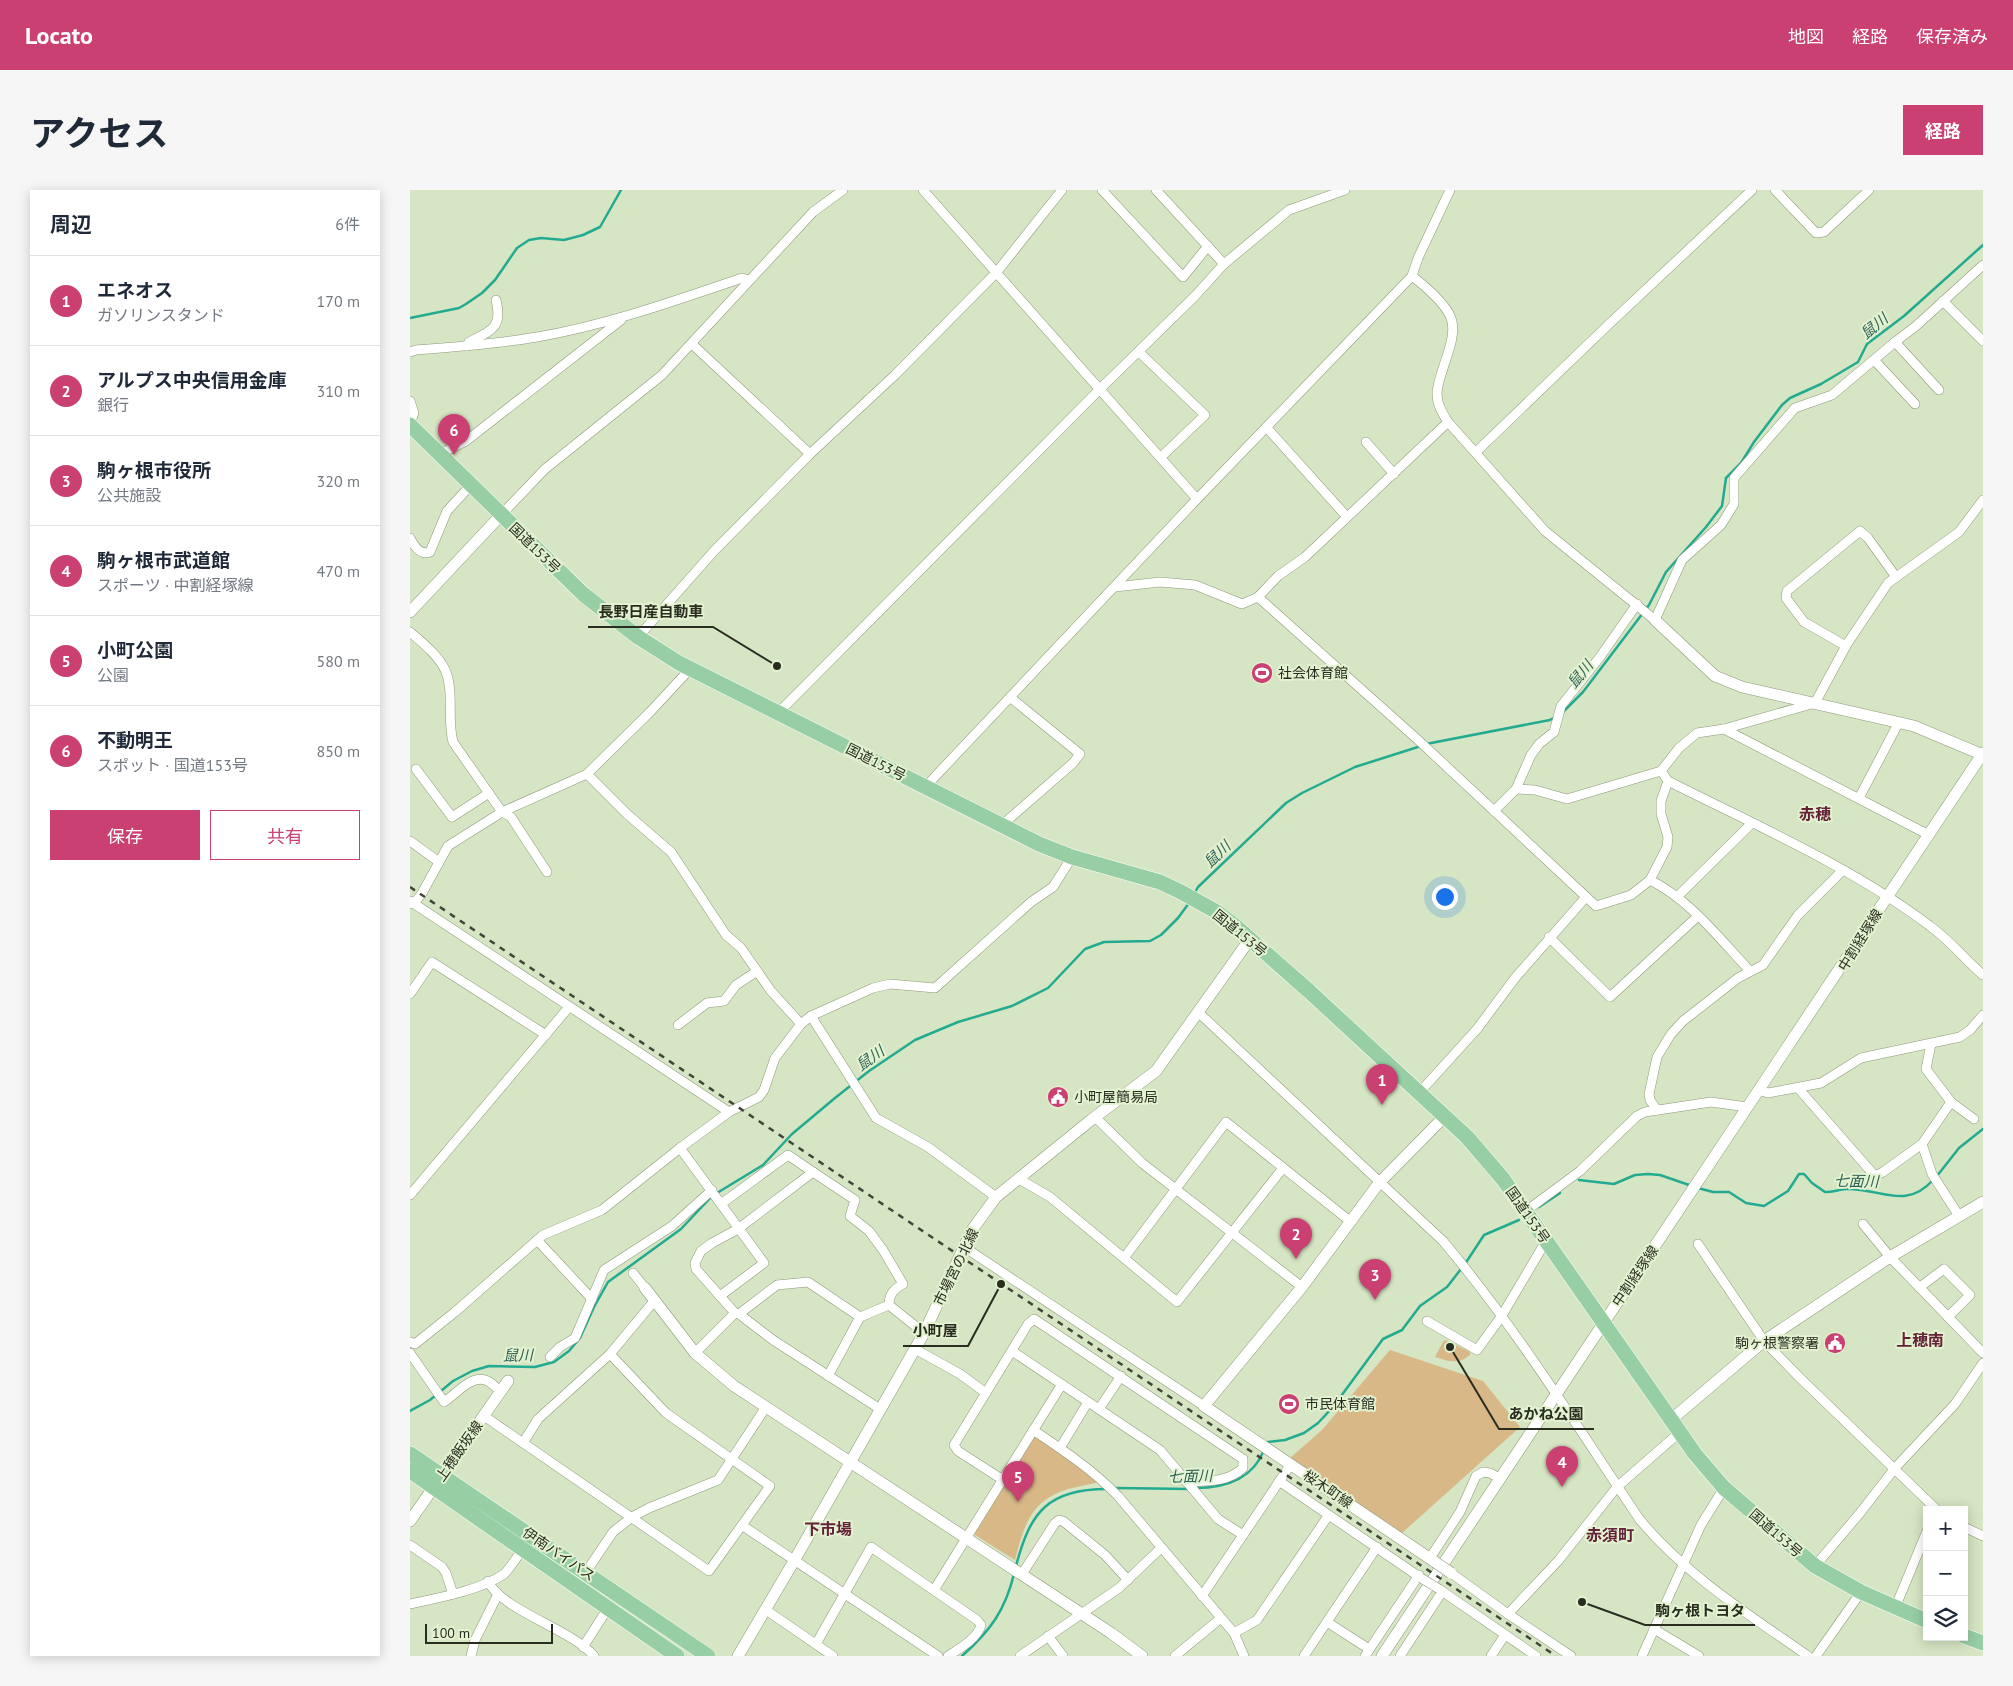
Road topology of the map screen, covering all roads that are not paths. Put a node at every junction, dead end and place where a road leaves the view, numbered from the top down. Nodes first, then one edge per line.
1 (843, 190) edge
2 (923, 190) edge
3 (1062, 190) edge
4 (1102, 190) edge
5 (1156, 190) edge
6 (1345, 190) edge
7 (1450, 190) edge
8 (1752, 190) edge
9 (1775, 190) edge
10 (1869, 190) edge
11 (1208, 246) junction
12 (1224, 264) junction
13 (1983, 265) edge
14 (996, 273) junction
15 (1412, 276) junction
16 (748, 280) junction
17 (496, 300) dead end
18 (1943, 301) junction
19 (625, 316) junction
20 (1983, 341) edge
21 (1895, 342) junction
22 (692, 344) junction
23 (467, 346) junction
24 (410, 352) edge
25 (1139, 352) junction
26 (1875, 361) junction
27 (1100, 389) junction
28 (1939, 390) dead end
29 (410, 401) edge
30 (1914, 404) dead end
31 (1448, 422) junction
32 (410, 424) edge
33 (1267, 428) junction
34 (1366, 442) dead end
35 (1476, 452) junction
36 (440, 454) junction
37 (810, 454) junction
38 (1160, 457) junction
39 (1394, 474) junction
40 (471, 486) junction
41 (1197, 499) junction
42 (1983, 500) edge
43 (501, 515) junction
44 (1347, 517) junction
45 (410, 538) edge
46 (1896, 577) junction
47 (1115, 587) junction
48 (1258, 597) junction
49 (1638, 606) junction
50 (410, 612) edge
51 (1652, 618) junction
52 (410, 632) edge
53 (638, 637) junction
54 (1846, 646) junction
55 (690, 669) junction
56 (1011, 698) junction
57 (1815, 703) junction
58 (778, 713) junction
59 (1899, 722) junction
60 (1724, 729) junction
61 (1983, 754) edge
62 (416, 769) dead end
63 (1661, 771) junction
64 (587, 774) junction
65 (1668, 781) junction
66 (926, 788) junction
67 (1516, 789) junction
68 (489, 793) junction
69 (1859, 798) junction
70 (1494, 811) junction
71 (502, 812) junction
72 (1751, 824) junction
73 (1001, 826) junction
74 (1929, 835) junction
75 (410, 841) edge
76 (1072, 857) junction
77 (439, 862) junction
78 (1842, 871) junction
79 (547, 872) dead end
80 (1650, 880) junction
81 (1678, 896) junction
82 (1887, 896) junction
83 (1586, 897) junction
84 (411, 902) edge
85 (1698, 916) junction
86 (1549, 937) junction
87 (1250, 939) junction
88 (1750, 971) junction
89 (756, 972) junction
90 (1983, 975) edge
91 (410, 994) edge
92 (569, 1007) junction
93 (1199, 1012) junction
94 (811, 1016) junction
95 (1983, 1016) edge
96 (678, 1024) dead end
97 (801, 1024) junction
98 (546, 1035) junction
99 (1931, 1044) junction
100 (1798, 1088) junction
101 (1759, 1090) junction
102 (1419, 1093) junction
103 (1951, 1102) junction
104 (1747, 1107) junction
105 (1657, 1110) junction
106 (729, 1112) junction
107 (1095, 1117) junction
108 (1444, 1117) junction
109 (1974, 1119) dead end
110 (1922, 1144) junction
111 (680, 1148) junction
112 (1283, 1168) junction
113 (813, 1172) junction
114 (1019, 1179) junction
115 (1379, 1183) junction
116 (1176, 1189) junction
117 (712, 1190) junction
118 (410, 1195) edge
119 (996, 1197) junction
120 (720, 1202) junction
121 (1983, 1202) edge
122 (1526, 1211) junction
123 (1959, 1216) junction
124 (1351, 1222) junction
125 (1863, 1224) dead end
126 (738, 1229) junction
127 (1232, 1232) junction
128 (537, 1240) junction
129 (1546, 1241) junction
130 (1698, 1244) dead end
131 (964, 1247) junction
132 (1890, 1257) junction
133 (1124, 1258) junction
134 (633, 1273) dead end
135 (1920, 1287) junction
136 (645, 1288) joint
137 (1302, 1288) junction
138 (720, 1296) junction
139 (592, 1299) junction
140 (655, 1300) junction
141 (889, 1304) junction
142 (737, 1314) junction
143 (860, 1317) junction
144 (1500, 1317) junction
145 (1948, 1317) junction
146 (1427, 1321) dead end
147 (1604, 1324) junction
148 (924, 1333) junction
149 (1764, 1341) junction
150 (410, 1342) edge
151 (915, 1349) junction
152 (1012, 1351) junction
153 (410, 1353) edge
154 (695, 1353) junction
155 (1983, 1353) edge
156 (610, 1354) junction
157 (550, 1357) dead end
158 (1983, 1363) edge
159 (828, 1376) junction
160 (1121, 1376) junction
161 (508, 1381) dead end
162 (1062, 1384) junction
163 (501, 1392) junction
164 (986, 1393) junction
165 (1557, 1396) junction
166 (1088, 1402) junction
167 (1204, 1406) junction
168 (766, 1407) junction
169 (880, 1409) junction
170 (1098, 1409) junction
171 (484, 1416) junction
172 (1676, 1426) junction
173 (1033, 1430) junction
174 (523, 1443) junction
175 (1060, 1448) junction
176 (410, 1454) edge
177 (730, 1459) junction
178 (850, 1461) junction
179 (1291, 1464) junction
180 (1895, 1468) junction
181 (410, 1471) edge
182 (1501, 1479) junction
183 (1002, 1480) junction
184 (438, 1481) junction
185 (1279, 1481) junction
186 (1187, 1483) junction
187 (1617, 1487) junction
188 (1724, 1488) junction
189 (1933, 1506) edge
190 (1328, 1516) junction
191 (632, 1517) junction
192 (410, 1521) edge
193 (743, 1526) junction
194 (1968, 1529) edge
195 (1243, 1536) junction
196 (1983, 1536) edge
197 (967, 1538) junction
198 (1923, 1541) edge
199 (410, 1545) edge
200 (1377, 1547) junction
201 (1161, 1548) junction
202 (523, 1549) junction
203 (1432, 1560) junction
204 (794, 1562) junction
205 (1683, 1566) junction
206 (1815, 1566) junction
207 (1017, 1571) junction
208 (586, 1572) junction
209 (1451, 1573) joint
210 (1420, 1577) junction
211 (1128, 1580) junction
212 (488, 1582) junction
213 (934, 1590) junction
214 (1440, 1591) junction
215 (1861, 1592) junction
216 (452, 1594) junction
217 (498, 1594) junction
218 (844, 1594) junction
219 (1202, 1596) junction
220 (410, 1604) edge
221 (608, 1608) junction
222 (1895, 1608) junction
223 (766, 1610) junction
224 (1082, 1613) junction
225 (1508, 1614) junction
226 (1221, 1618) junction
227 (1923, 1619) edge
228 (1327, 1622) junction
229 (1654, 1628) junction
230 (1234, 1633) junction
231 (1505, 1635) junction
232 (1048, 1636) junction
233 (1968, 1637) edge
234 (1983, 1643) edge
235 (816, 1644) junction
236 (590, 1653) edge
237 (1367, 1653) edge
238 (1404, 1655) edge
239 (471, 1656) edge
240 (677, 1656) edge
241 (708, 1656) edge
242 (738, 1656) edge
243 (833, 1656) edge
244 (938, 1656) edge
245 (948, 1656) edge
246 (1020, 1656) edge
247 (1063, 1656) edge
248 (1142, 1656) edge
249 (1175, 1656) edge
250 (1244, 1656) edge
251 (1304, 1656) edge
252 (1382, 1656) edge
253 (1491, 1656) edge
254 (1536, 1656) edge
255 (1571, 1656) edge
256 (1642, 1656) edge
257 (1699, 1656) edge
258 (1808, 1656) edge
259 (1816, 1656) edge

1 - 16 street
2 - 14 street
3 - 14 street
4 - 11 street
5 - 11 street
6 - 12 street
7 - 15 street
8 - 35 street
9 - 10 street
11 - 12 street
12 - 25 street
13 - 18 street
14 - 27 street
14 - 37 street
15 - 31 street
15 - 33 street
16 - 19 street
16 - 22 street
17 - 23 street
18 - 20 street
18 - 21 street
19 - 23 street
19 - 36 street
21 - 26 street
21 - 28 street
22 - 37 street
22 - 43 street
23 - 24 street
25 - 27 street
25 - 38 street
26 - 30 street
26 - 51 street
27 - 38 street
27 - 58 street
29 - 32 street
31 - 35 street
31 - 39 street
32 - 36 highway, 国道153号
33 - 41 street
33 - 44 street
34 - 39 street
35 - 49 street
36 - 40 highway, 国道153号
37 - 53 street
38 - 41 street
39 - 44 street
40 - 43 highway, 国道153号
40 - 45 street
41 - 47 street
42 - 46 street
43 - 50 street
43 - 53 highway, 国道153号
44 - 48 street
46 - 54 street
46 - 54 street
47 - 48 street
47 - 56 street
48 - 70 street
49 - 51 street
49 - 67 street
51 - 57 street
52 - 68 street
53 - 55 highway, 国道153号
54 - 57 street
55 - 58 highway, 国道153号
55 - 64 street
56 - 66 street
56 - 73 street
57 - 59 street
57 - 60 street
58 - 66 highway, 国道153号
59 - 61 street
59 - 69 street
60 - 63 street
60 - 69 street
61 - 74 street, 中割経塚線
62 - 68 street
63 - 65 street
63 - 67 street
64 - 71 street
64 - 89 street
65 - 72 street
65 - 80 street
66 - 73 highway, 国道153号
67 - 70 street
68 - 71 street
69 - 74 street
70 - 83 street
71 - 77 street
71 - 79 street
72 - 78 street
72 - 81 street
73 - 76 highway, 国道153号
74 - 82 street, 中割経塚線
75 - 77 street
76 - 87 highway, 国道153号
76 - 94 street
77 - 84 street
78 - 82 street
78 - 88 street
80 - 81 street
80 - 83 street
81 - 85 street
82 - 90 street
82 - 101 street, 中割経塚線
83 - 86 street
84 - 92 street
85 - 86 street
85 - 88 street
86 - 102 street
87 - 93 street, 市場宮の北線
87 - 102 highway, 国道153号
88 - 105 street
89 - 96 street
89 - 97 street
91 - 98 street
92 - 98 street
92 - 106 street
93 - 107 street, 市場宮の北線
93 - 115 street
94 - 97 street
94 - 119 street
95 - 99 street
97 - 106 street
98 - 118 street
99 - 100 street
99 - 103 street
100 - 101 street
100 - 110 street
101 - 104 street, 中割経塚線
102 - 108 highway, 国道153号
103 - 109 street
103 - 110 street
104 - 105 street
104 - 147 street, 中割経塚線
105 - 122 street
106 - 111 street
107 - 114 street, 市場宮の北線
107 - 116 street
108 - 115 street
108 - 122 highway, 国道153号
110 - 123 street
111 - 117 street
111 - 128 street
112 - 116 street
112 - 124 street
112 - 127 street
113 - 120 street
113 - 126 street
113 - 141 street
114 - 119 street, 市場宮の北線
114 - 133 street
115 - 124 street
115 - 144 street
116 - 127 street
116 - 133 street
117 - 120 street
117 - 139 street
119 - 131 street, 市場宮の北線
120 - 126 street
121 - 123 street
122 - 129 highway, 国道153号
123 - 132 street
124 - 137 street
125 - 132 street
126 - 138 street
126 - 138 street
127 - 133 street
127 - 137 street
128 - 139 street
128 - 150 street
129 - 144 street
129 - 147 highway, 国道153号
130 - 149 street
131 - 148 street, 市場宮の北線
131 - 167 street
132 - 135 street
132 - 149 street
134 - 136 street
135 - 145 street
135 - 145 street
136 - 140 street
137 - 167 street
138 - 142 street
139 - 157 street
140 - 154 street
140 - 156 street
141 - 143 street
141 - 148 street
142 - 143 street
142 - 154 street
142 - 159 street
143 - 159 street
144 - 146 street
144 - 165 street
145 - 155 street
147 - 165 street, 中割経塚線
147 - 172 highway, 国道153号
148 - 151 street, 市場宮の北線
149 - 172 street
149 - 180 street
151 - 164 street
151 - 169 street, 市場宮の北線
152 - 160 street
152 - 162 street
152 - 164 street
153 - 163 street
154 - 168 street
156 - 174 street
156 - 177 street
158 - 180 street
159 - 169 street
160 - 170 street
160 - 186 street
161 - 163 street, 上穂飯坂線
162 - 166 street
162 - 173 street
163 - 171 street, 上穂飯坂線
164 - 183 street
165 - 182 street, 中割経塚線
165 - 187 street
166 - 170 street
166 - 175 street
167 - 179 street, 桜木町線
168 - 177 street
168 - 178 street
169 - 178 street, 市場宮の北線
170 - 186 street
171 - 174 street
171 - 184 street, 上穂飯坂線
172 - 187 street
172 - 188 highway, 国道153号
173 - 175 street
173 - 183 street
174 - 191 street
175 - 201 street
176 - 184 highway, 伊南バイパス
177 - 191 street
177 - 193 street
178 - 197 street
178 - 204 street, 市場宮の北線
179 - 185 street
179 - 203 street, 桜木町線
180 - 189 street
180 - 206 street
181 - 184 highway, 伊南バイパス
182 - 203 street
182 - 252 street, 中割経塚線
183 - 197 street
184 - 192 street, 上穂飯坂線
184 - 202 highway, 伊南バイパス
184 - 208 highway, 伊南バイパス
185 - 190 street
185 - 195 street
186 - 195 street
187 - 205 street
187 - 225 street
188 - 205 street
188 - 206 highway, 国道153号
190 - 200 street
190 - 230 street
191 - 193 street
191 - 208 street
193 - 204 street
194 - 196 street
195 - 219 street
197 - 207 street
197 - 213 street
198 - 222 street
199 - 216 street
200 - 210 street
200 - 228 street
201 - 211 street
201 - 219 street
202 - 212 street
202 - 221 highway, 伊南バイパス
203 - 209 street, 桜木町線, bridge
204 - 218 street
204 - 223 street, 市場宮の北線
205 - 229 street
205 - 258 street
206 - 215 highway, 国道153号
207 - 211 street
207 - 224 street
208 - 241 highway, 伊南バイパス
209 - 225 street
210 - 214 street, bridge
210 - 237 street
211 - 224 street
212 - 216 street
212 - 217 street
213 - 218 street
213 - 245 street
214 - 231 street
214 - 238 street
215 - 222 highway, 国道153号
215 - 259 street
216 - 220 street
217 - 236 street
217 - 239 street
218 - 235 street
218 - 244 street
219 - 226 street
221 - 236 street
221 - 240 highway, 伊南バイパス
222 - 227 highway, 国道153号
223 - 235 street
223 - 242 street, 市場宮の北線
224 - 232 street
224 - 248 street
225 - 255 street
226 - 230 street
226 - 249 street
228 - 237 street
228 - 251 street
229 - 256 street
229 - 257 street
230 - 250 street
231 - 253 street
231 - 254 street
232 - 246 street
232 - 247 street
233 - 234 highway
235 - 243 street

